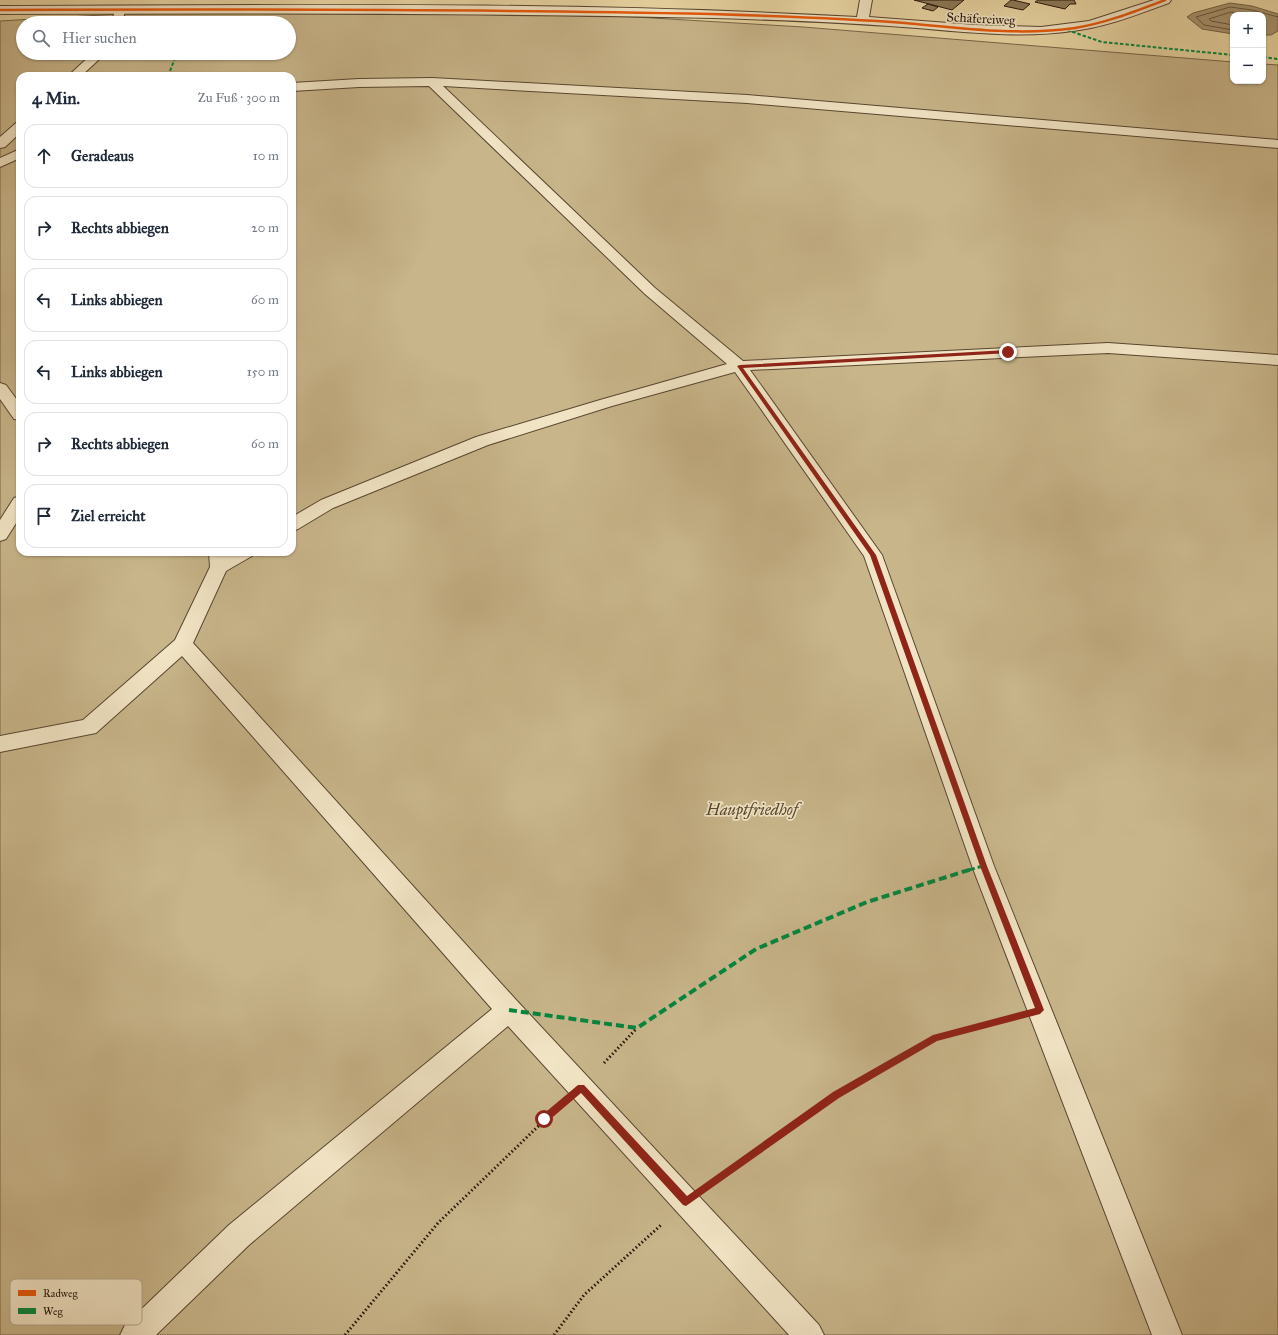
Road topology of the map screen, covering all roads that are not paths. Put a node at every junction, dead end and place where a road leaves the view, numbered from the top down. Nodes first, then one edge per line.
1 (866, 0) edge
2 (1165, 0) edge
3 (542, 6) edge
4 (123, 9) junction
5 (0, 10) edge
6 (118, 16) edge
7 (862, 21) junction
8 (92, 60) edge
9 (79, 72) edge
10 (432, 82) junction
11 (296, 87) edge
12 (16, 130) edge
13 (0, 144) edge
14 (1278, 144) edge
15 (16, 155) edge
16 (0, 163) edge
17 (1278, 360) edge
18 (740, 366) junction
19 (0, 388) edge
20 (16, 410) edge
21 (16, 509) edge
22 (296, 523) edge
23 (0, 536) edge
24 (232, 556) edge
25 (218, 560) edge
26 (183, 644) junction
27 (0, 744) edge
28 (509, 1010) junction
29 (135, 1335) edge
30 (809, 1335) edge
31 (1167, 1335) edge

1 - 7 street
2 - 7 street, Schäfereiweg
3 - 4 street, Schäfereiweg
3 - 7 street, Schäfereiweg
4 - 5 street, Schäfereiweg
4 - 6 lane
8 - 9 lane
10 - 11 lane
10 - 14 lane
10 - 18 lane
12 - 13 lane
15 - 16 lane
17 - 18 lane
18 - 22 lane
18 - 31 lane
19 - 20 lane
21 - 23 lane
24 - 25 lane
25 - 26 lane
26 - 27 lane
26 - 28 lane
28 - 29 lane
28 - 30 lane

